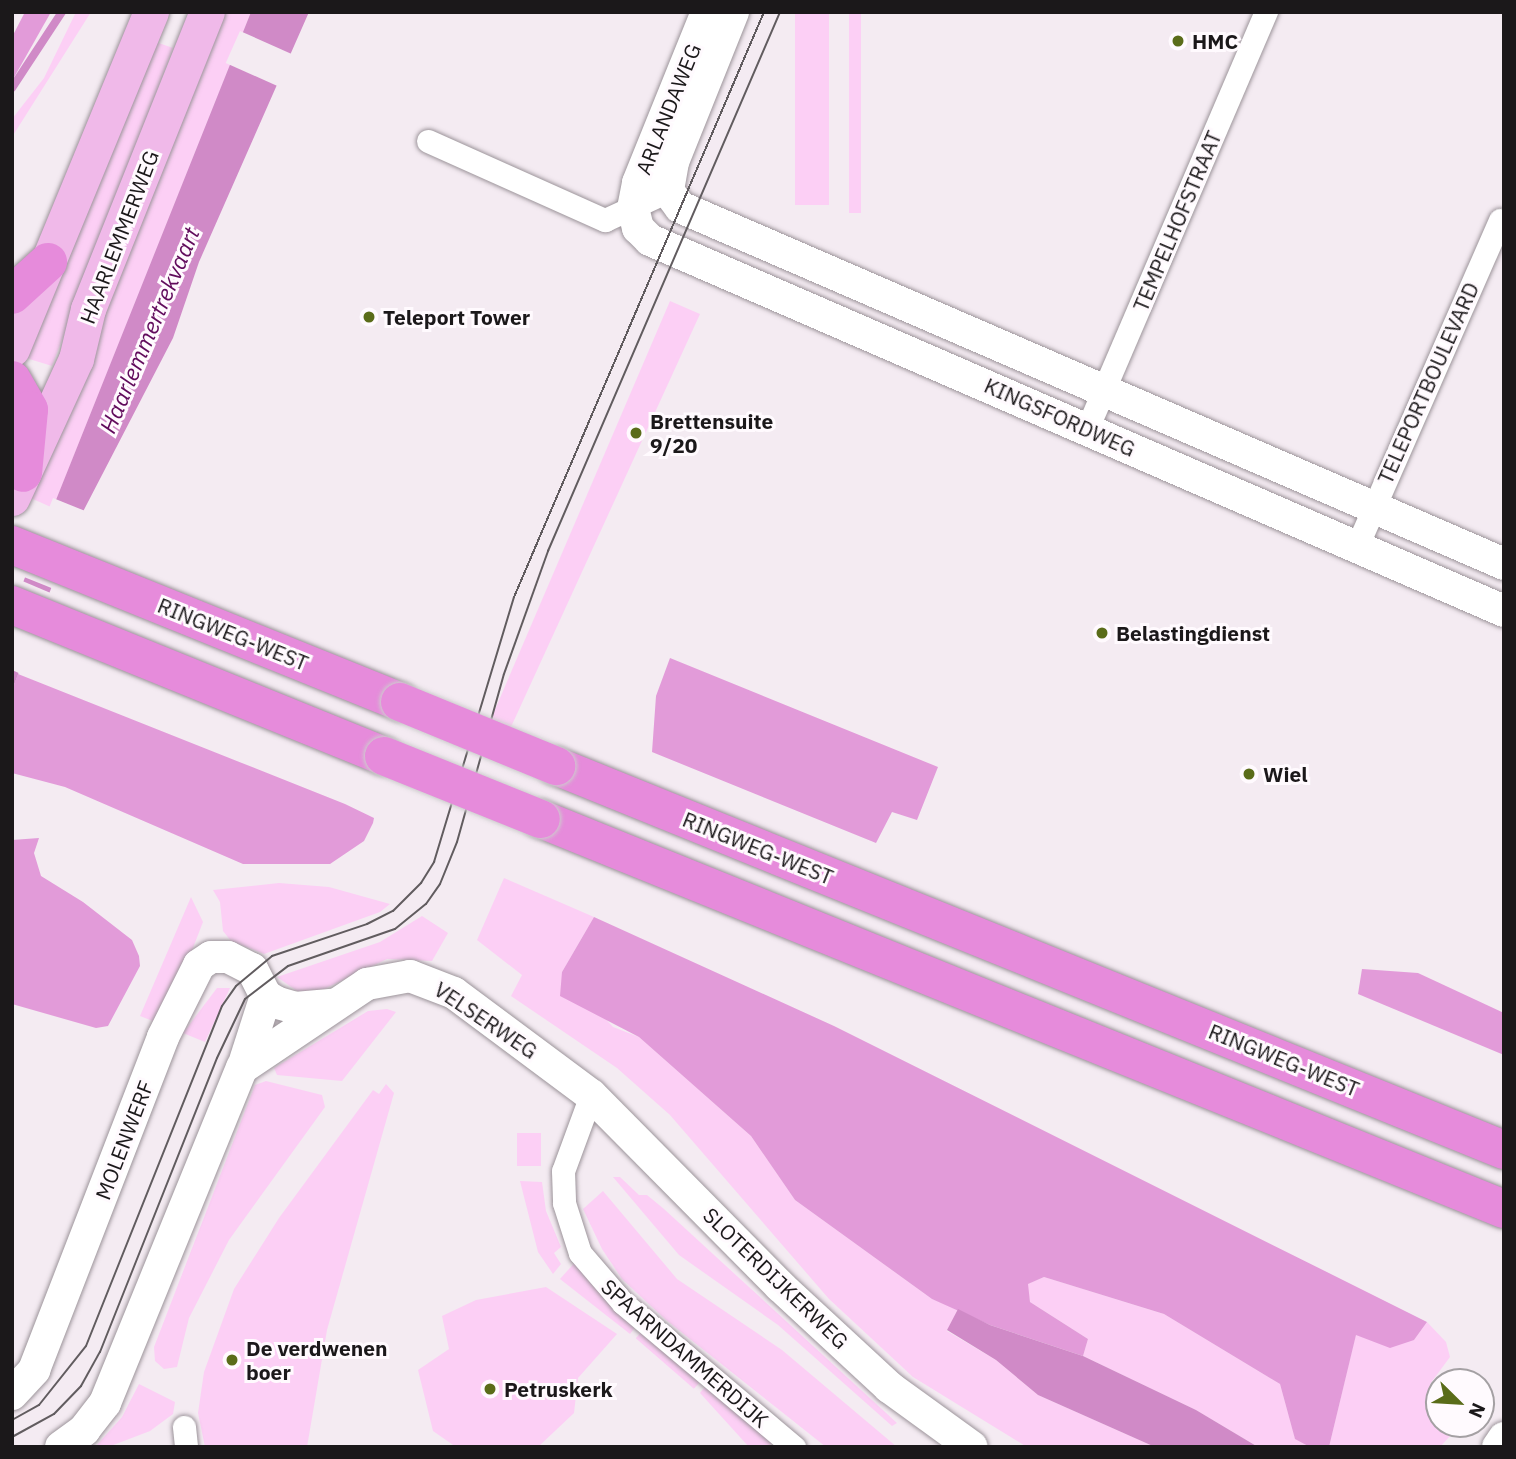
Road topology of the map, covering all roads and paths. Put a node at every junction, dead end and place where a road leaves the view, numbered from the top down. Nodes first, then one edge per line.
1 (150, 12) edge
2 (207, 12) edge
3 (707, 12) edge
4 (733, 12) edge
5 (1266, 12) edge
6 (428, 141) dead end
7 (668, 191) junction
8 (633, 208) junction
9 (1500, 220) dead end
10 (48, 262) junction
11 (12, 295) edge
12 (12, 349) edge
13 (12, 380) edge
14 (1103, 394) junction
15 (1087, 429) junction
16 (18, 486) edge
17 (1373, 509) junction
18 (12, 545) edge
19 (1357, 545) junction
20 (1504, 564) edge
21 (12, 605) edge
22 (1504, 611) edge
23 (266, 996) junction
24 (335, 1004) junction
25 (242, 1069) junction
26 (591, 1095) junction
27 (1504, 1150) edge
28 (1504, 1209) edge
29 (12, 1394) edge
30 (1504, 1437) edge
31 (61, 1447) edge
32 (794, 1447) edge
33 (972, 1447) edge
34 (1499, 1447) edge

1 - 10 main road
2 - 16 main road, HAARLEMMERWEG
3 - 8 street, ARLANDAWEG
4 - 7 street, ARLANDAWEG
5 - 14 street, TEMPELHOFSTRAAT
6 - 8 street
7 - 8 street
7 - 14 street, KINGSFORDWEG
8 - 15 street, KINGSFORDWEG
9 - 17 street, TELEPORTBOULEVARD
10 - 11 highway
10 - 12 main road
13 - 16 highway
14 - 15 street, TEMPELHOFSTRAAT
14 - 17 street, KINGSFORDWEG
15 - 19 street, KINGSFORDWEG
17 - 19 street, TELEPORTBOULEVARD
17 - 20 street, KINGSFORDWEG
18 - 27 highway, RINGWEG-WEST, bridge
19 - 22 street, KINGSFORDWEG
21 - 28 highway, bridge
23 - 24 street
23 - 25 street
23 - 29 street, MOLENWERF
24 - 25 street
24 - 26 street, VELSERWEG
25 - 31 street
26 - 32 street, SPAARNDAMMERDIJK
26 - 33 street, SLOTERDIJKERWEG
30 - 34 street

